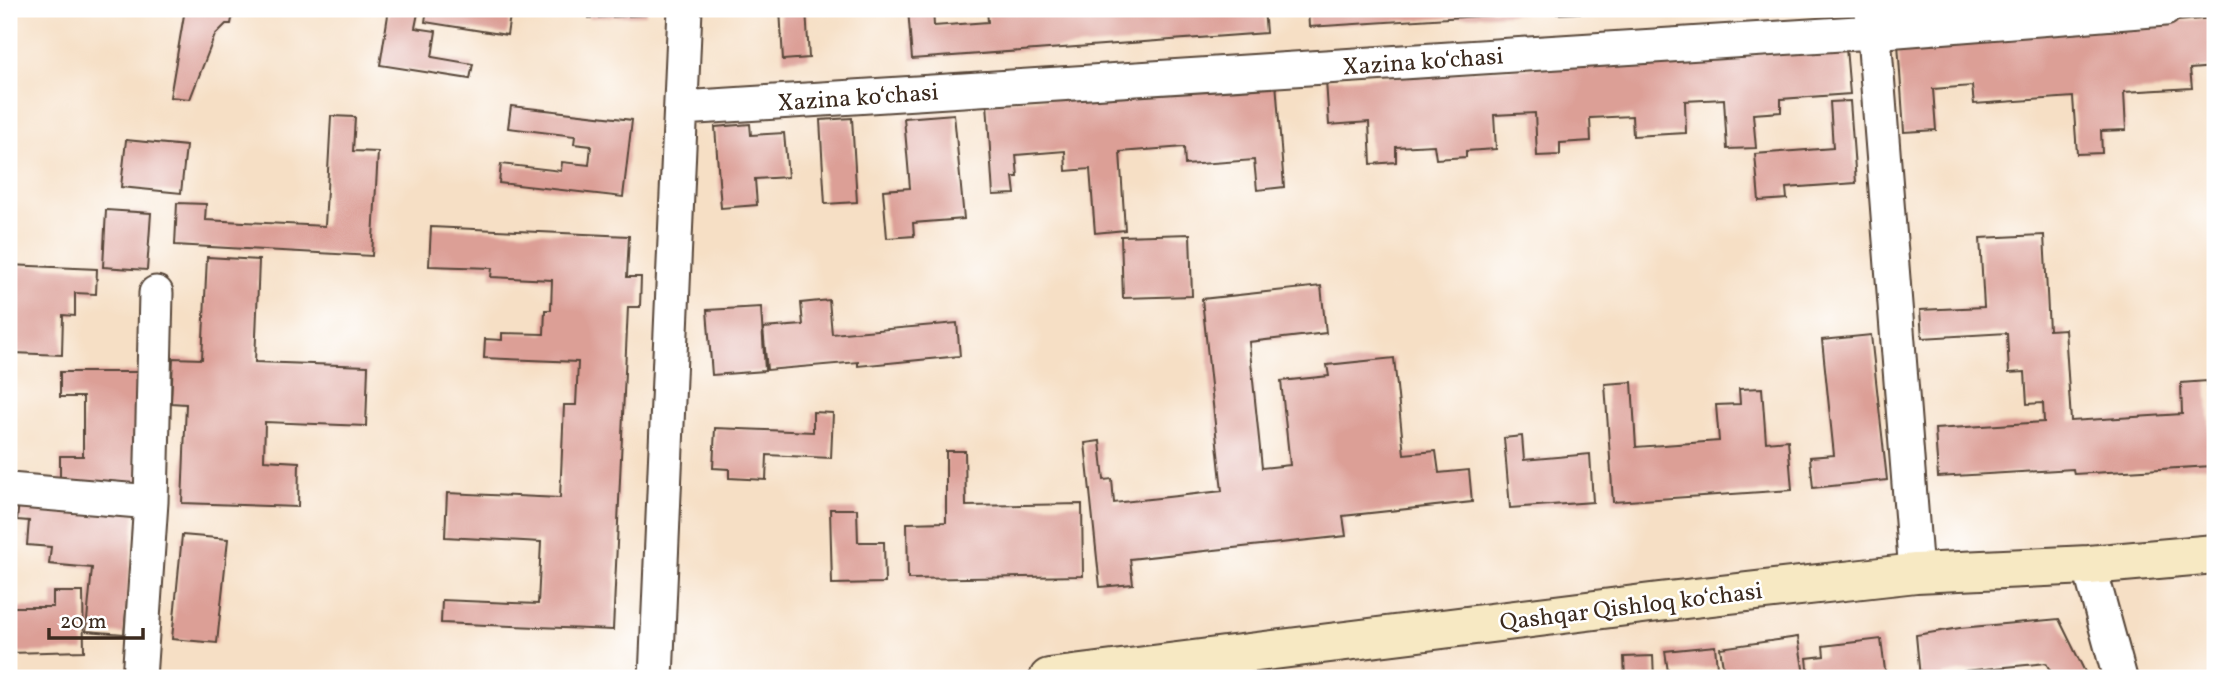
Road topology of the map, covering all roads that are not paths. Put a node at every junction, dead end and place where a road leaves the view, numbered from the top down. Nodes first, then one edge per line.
1 (685, 9) edge
2 (2165, 9) edge
3 (1872, 20) edge
4 (682, 108) junction
5 (156, 293) dead end
6 (9, 490) edge
7 (151, 502) junction
8 (2215, 554) edge
9 (2089, 565) junction
10 (1916, 573) junction
11 (1073, 677) edge
12 (139, 678) edge
13 (656, 678) edge
14 (2120, 678) edge

1 - 4 street
2 - 3 street, Xazina koʻchasi
3 - 4 street, Xazina koʻchasi
3 - 10 street
4 - 13 street
5 - 7 street
6 - 7 street
7 - 12 street
8 - 9 main road, Qashqar Qishloq koʻchasi
9 - 10 main road, Qashqar Qishloq koʻchasi
9 - 14 street
10 - 11 main road, Qashqar Qishloq koʻchasi

